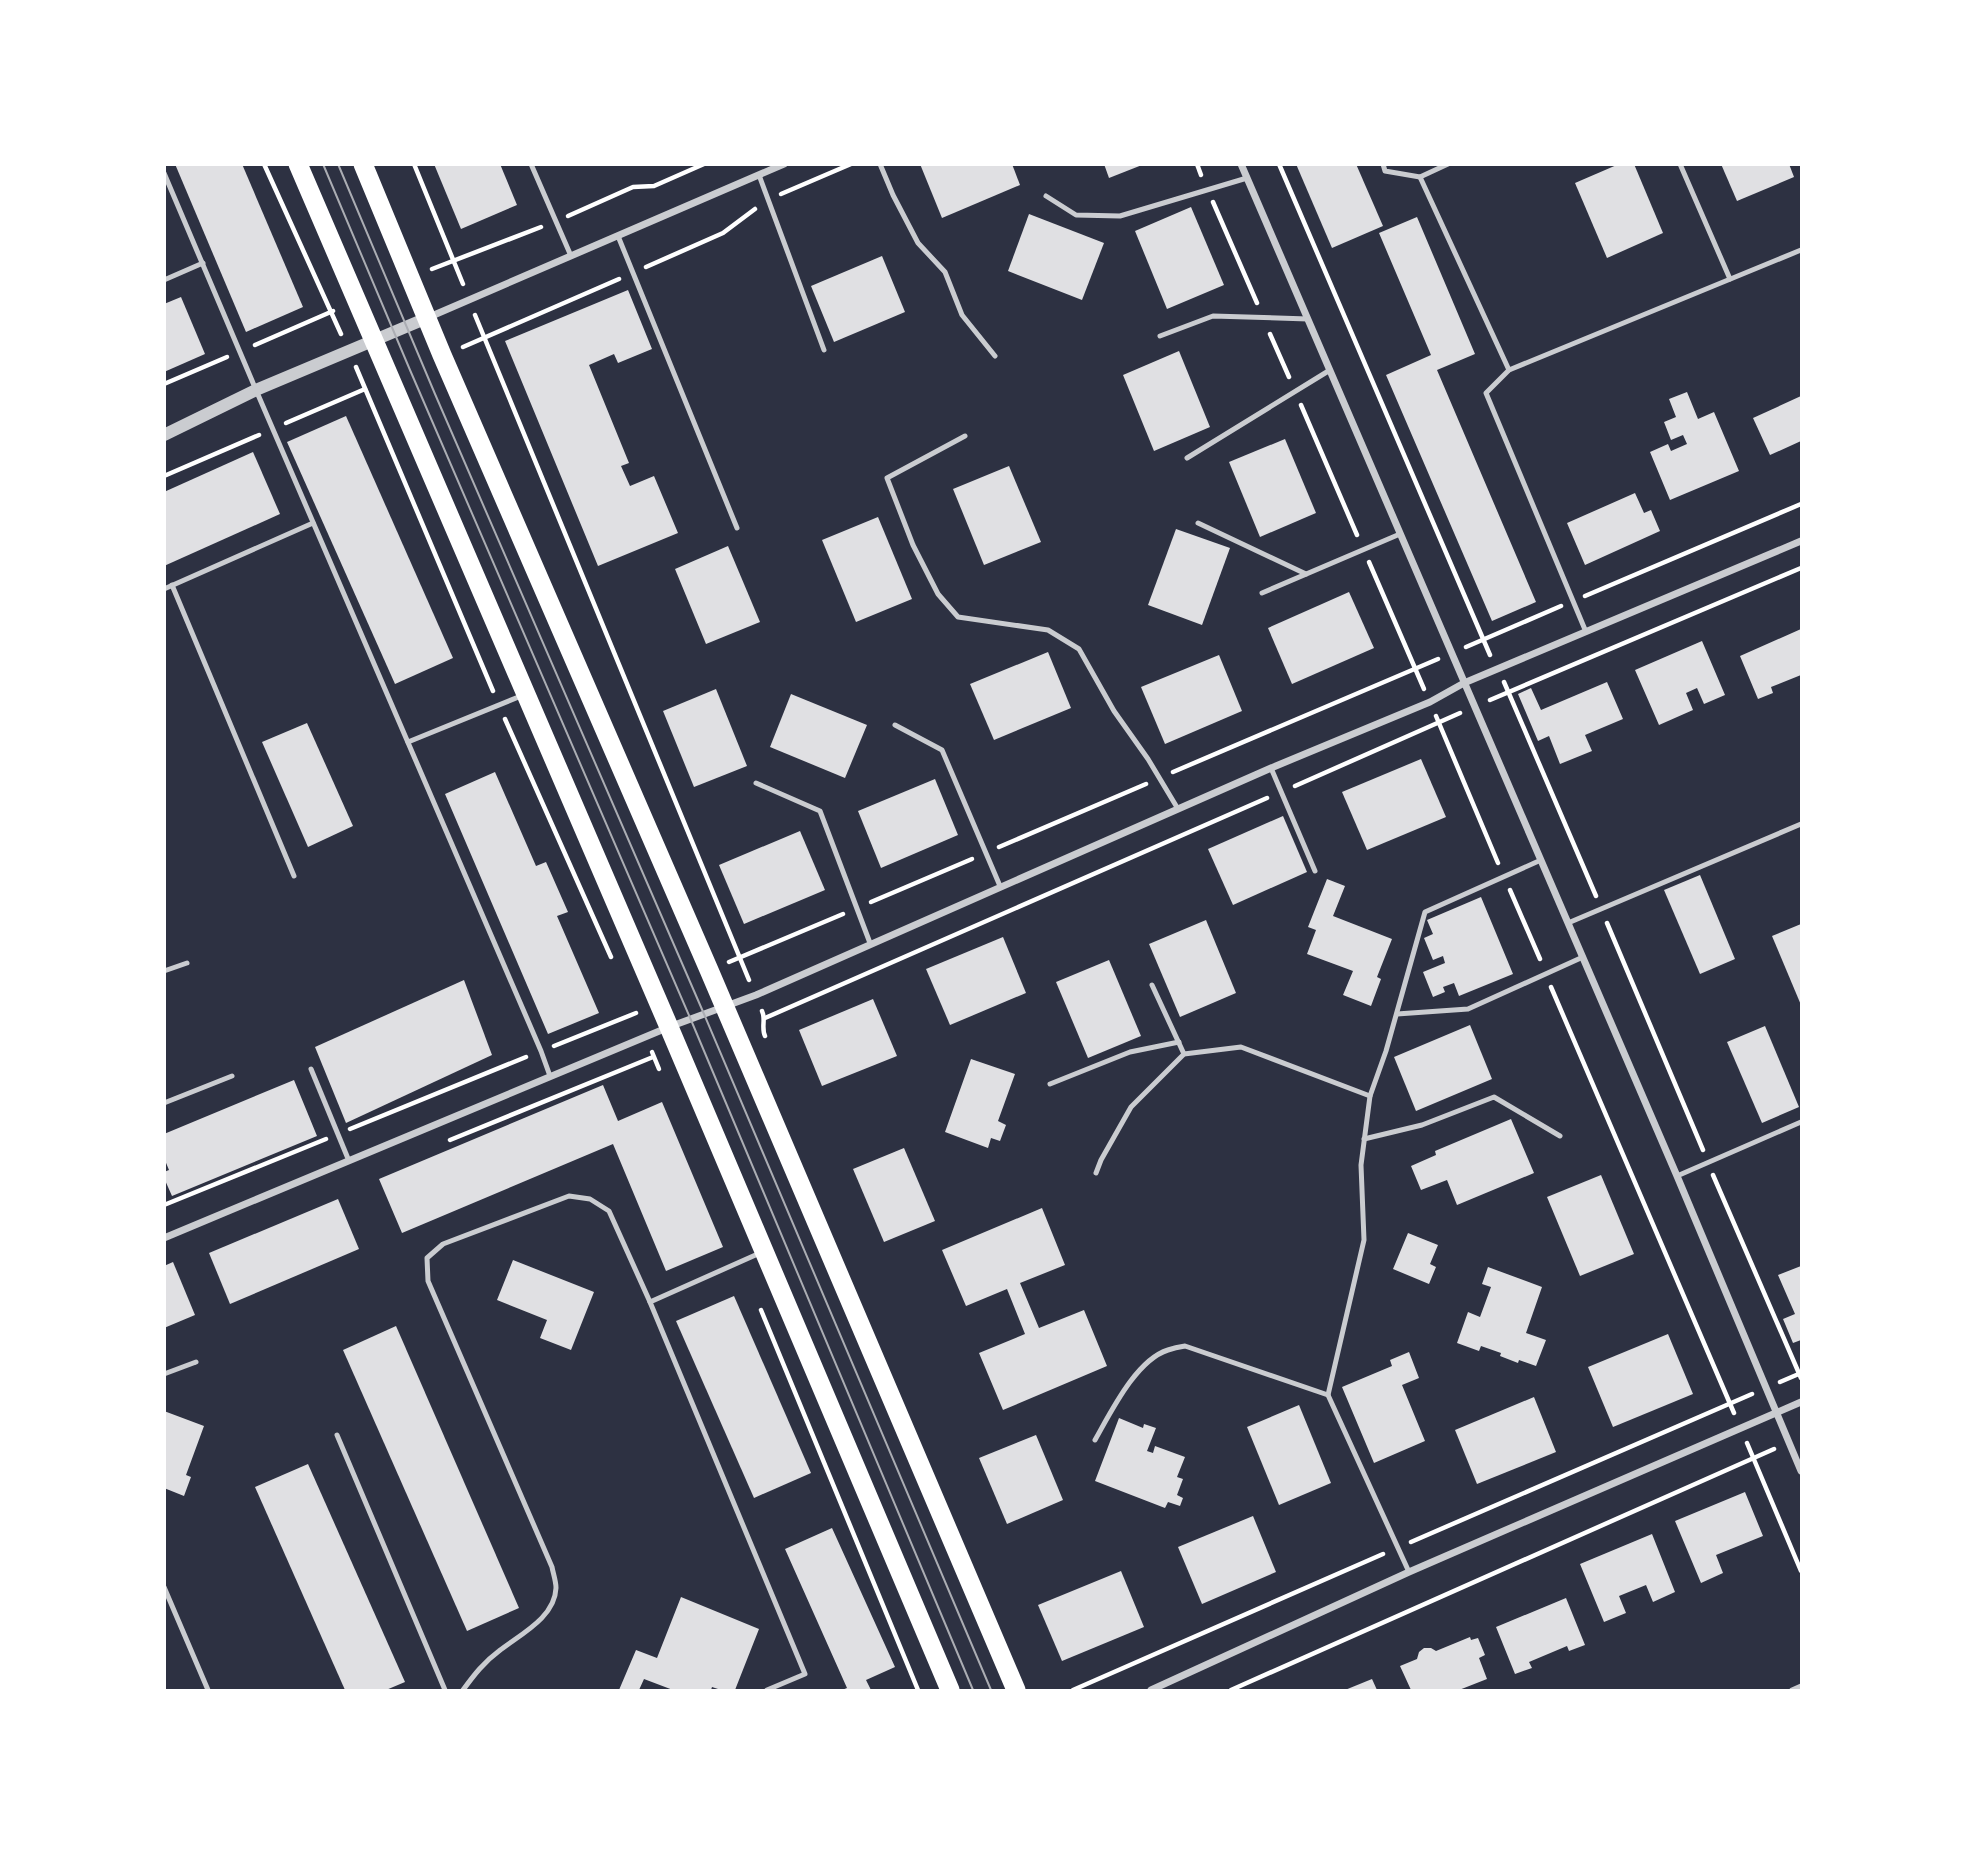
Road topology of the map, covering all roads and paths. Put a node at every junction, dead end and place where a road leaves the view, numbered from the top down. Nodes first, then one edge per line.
1 (264, 164) edge
2 (298, 164) edge
3 (363, 164) edge
4 (414, 164) edge
5 (531, 164) edge
6 (704, 164) edge
7 (784, 164) edge
8 (851, 164) edge
9 (880, 164) edge
10 (1241, 164) edge
11 (1279, 164) edge
12 (1382, 164) edge
13 (1448, 164) edge
14 (1680, 164) edge
15 (164, 173) edge
16 (759, 175) junction
17 (1420, 177) junction
18 (1247, 178) junction
19 (1046, 196) dead end
20 (769, 200) junction
21 (556, 222) junction
22 (618, 236) junction
23 (1801, 250) edge
24 (571, 256) junction
25 (453, 260) junction
26 (203, 263) junction
27 (634, 273) junction
28 (410, 278) junction
29 (1730, 279) junction
30 (164, 280) edge
31 (469, 300) junction
32 (357, 301) junction
33 (332, 312) junction
34 (427, 318) junction
35 (1308, 319) junction
36 (1160, 336) dead end
37 (485, 337) junction
38 (374, 341) junction
39 (824, 350) dead end
40 (240, 352) junction
41 (349, 352) junction
42 (443, 355) junction
43 (995, 356) dead end
44 (1329, 370) junction
45 (1508, 370) junction
46 (389, 378) junction
47 (164, 384) edge
48 (365, 389) junction
49 (256, 390) junction
50 (273, 429) junction
51 (164, 435) edge
52 (965, 436) dead end
53 (1187, 458) dead end
54 (164, 476) edge
55 (1801, 504) edge
56 (313, 523) junction
57 (1198, 523) dead end
58 (737, 528) dead end
59 (1400, 534) junction
60 (1801, 541) edge
61 (1306, 574) junction
62 (172, 585) junction
63 (164, 589) edge
64 (1262, 593) dead end
65 (1572, 601) junction
66 (1586, 632) junction
67 (1482, 640) junction
68 (1452, 653) junction
69 (1497, 669) junction
70 (1464, 683) junction
71 (525, 695) junction
72 (499, 705) junction
73 (895, 725) dead end
74 (408, 742) junction
75 (1271, 768) junction
76 (1160, 778) junction
77 (756, 783) dead end
78 (1178, 809) junction
79 (1801, 824) edge
80 (987, 852) junction
81 (1541, 860) junction
82 (1315, 871) dead end
83 (294, 876) dead end
84 (1000, 886) junction
85 (858, 907) junction
86 (1601, 909) junction
87 (1568, 923) junction
88 (870, 943) junction
89 (740, 957) junction
90 (1583, 957) junction
91 (187, 962) dead end
92 (614, 965) dead end
93 (709, 970) junction
94 (164, 971) edge
95 (1152, 985) dead end
96 (654, 993) junction
97 (756, 995) junction
98 (724, 1006) junction
99 (636, 1013) junction
100 (1396, 1014) junction
101 (669, 1027) junction
102 (646, 1037) junction
103 (1178, 1042) junction
104 (769, 1045) dead end
105 (541, 1051) junction
106 (1184, 1054) junction
107 (685, 1066) junction
108 (311, 1069) dead end
109 (232, 1076) dead end
110 (550, 1076) junction
111 (1051, 1084) dead end
112 (1370, 1096) junction
113 (164, 1102) edge
114 (1801, 1122) edge
115 (339, 1134) junction
116 (1560, 1136) dead end
117 (1364, 1139) junction
118 (349, 1161) junction
119 (1708, 1162) junction
120 (1096, 1173) dead end
121 (1677, 1175) junction
122 (164, 1205) edge
123 (164, 1228) edge
124 (166, 1238) edge
125 (763, 1252) junction
126 (757, 1299) dead end
127 (650, 1302) junction
128 (196, 1362) dead end
129 (164, 1374) edge
130 (1801, 1375) edge
131 (1767, 1388) junction
132 (1328, 1395) junction
133 (1801, 1402) edge
134 (1778, 1412) junction
135 (337, 1435) dead end
136 (1095, 1440) dead end
137 (1790, 1442) junction
138 (1801, 1471) edge
139 (1398, 1547) junction
140 (1409, 1572) junction
141 (164, 1587) edge
142 (1801, 1686) edge
143 (208, 1690) edge
144 (444, 1690) edge
145 (463, 1690) edge
146 (767, 1690) edge
147 (918, 1690) edge
148 (950, 1690) edge
149 (1016, 1690) edge
150 (1073, 1690) edge
151 (1151, 1690) edge
152 (1231, 1690) edge
153 (1792, 1690) edge

1 - 33 path
2 - 32 highway
3 - 28 highway
4 - 25 path
5 - 21 lane
6 - 21 path
7 - 16 street
8 - 20 path
9 - 43 lane
10 - 18 street
11 - 67 path
12 - 17 lane
13 - 17 lane
14 - 29 lane
15 - 26 lane
16 - 20 lane
16 - 22 street
17 - 45 lane
18 - 19 lane
18 - 35 street
20 - 27 path
20 - 39 lane
21 - 24 lane
21 - 25 path
22 - 24 street
22 - 27 lane
23 - 29 lane
24 - 31 street
25 - 28 path
25 - 31 path
26 - 30 lane
26 - 40 lane
27 - 37 path
27 - 58 lane
28 - 34 highway
29 - 45 lane
31 - 34 street
31 - 37 path
32 - 33 path
32 - 38 highway
33 - 40 path
33 - 41 path
34 - 38 street
34 - 42 highway
35 - 36 lane
35 - 44 street
37 - 42 path
37 - 89 path
38 - 41 street
38 - 46 highway
40 - 47 path
40 - 49 lane
41 - 48 path
41 - 49 street
42 - 93 highway
44 - 53 lane
44 - 59 street
45 - 65 lane
46 - 48 path
46 - 71 highway
48 - 50 path
48 - 72 path
49 - 50 lane
49 - 51 street
50 - 54 path
50 - 56 lane
52 - 76 lane
55 - 65 path
56 - 62 lane
56 - 74 lane
57 - 61 lane
59 - 61 lane
59 - 68 street
60 - 66 street
61 - 64 lane
62 - 63 lane
62 - 83 lane
65 - 66 lane
65 - 67 path
66 - 69 street
67 - 68 path
67 - 69 path
68 - 70 street
68 - 76 path
69 - 70 street
69 - 86 path
70 - 75 street
70 - 81 street
71 - 72 lane
71 - 96 highway
72 - 74 lane
72 - 92 path
73 - 80 lane
74 - 105 lane
75 - 78 street
75 - 82 lane
76 - 78 lane
76 - 80 path
77 - 85 lane
78 - 84 street
79 - 86 lane
80 - 84 lane
80 - 85 path
81 - 87 street
81 - 100 lane
84 - 88 street
85 - 88 lane
85 - 89 path
86 - 87 lane
86 - 119 path
87 - 90 street
88 - 97 street
89 - 93 path
89 - 97 path
90 - 100 lane
90 - 121 street
91 - 94 lane
93 - 98 highway
95 - 103 lane
96 - 99 path
96 - 101 highway
97 - 98 street
97 - 104 path
98 - 101 street
98 - 149 highway
99 - 102 path
99 - 105 path
100 - 112 lane
101 - 102 street
101 - 107 highway
102 - 107 path
102 - 110 street
103 - 106 lane
103 - 111 lane
105 - 110 lane
105 - 115 path
106 - 112 lane
106 - 120 lane
107 - 125 highway
108 - 115 lane
109 - 113 lane
110 - 118 street
112 - 117 lane
114 - 119 lane
115 - 118 lane
115 - 122 path
116 - 117 lane
117 - 132 lane
118 - 124 street
119 - 121 lane
119 - 130 path
121 - 131 street
123 - 124 lane
125 - 127 lane
125 - 148 highway
126 - 147 path
127 - 145 lane
127 - 146 lane
128 - 129 lane
130 - 131 path
131 - 134 street
131 - 139 path
132 - 136 lane
132 - 139 lane
133 - 134 street
134 - 137 street
134 - 140 street
135 - 144 lane
137 - 138 street
137 - 152 path
139 - 140 lane
139 - 150 path
140 - 151 street
141 - 143 lane
142 - 153 lane

